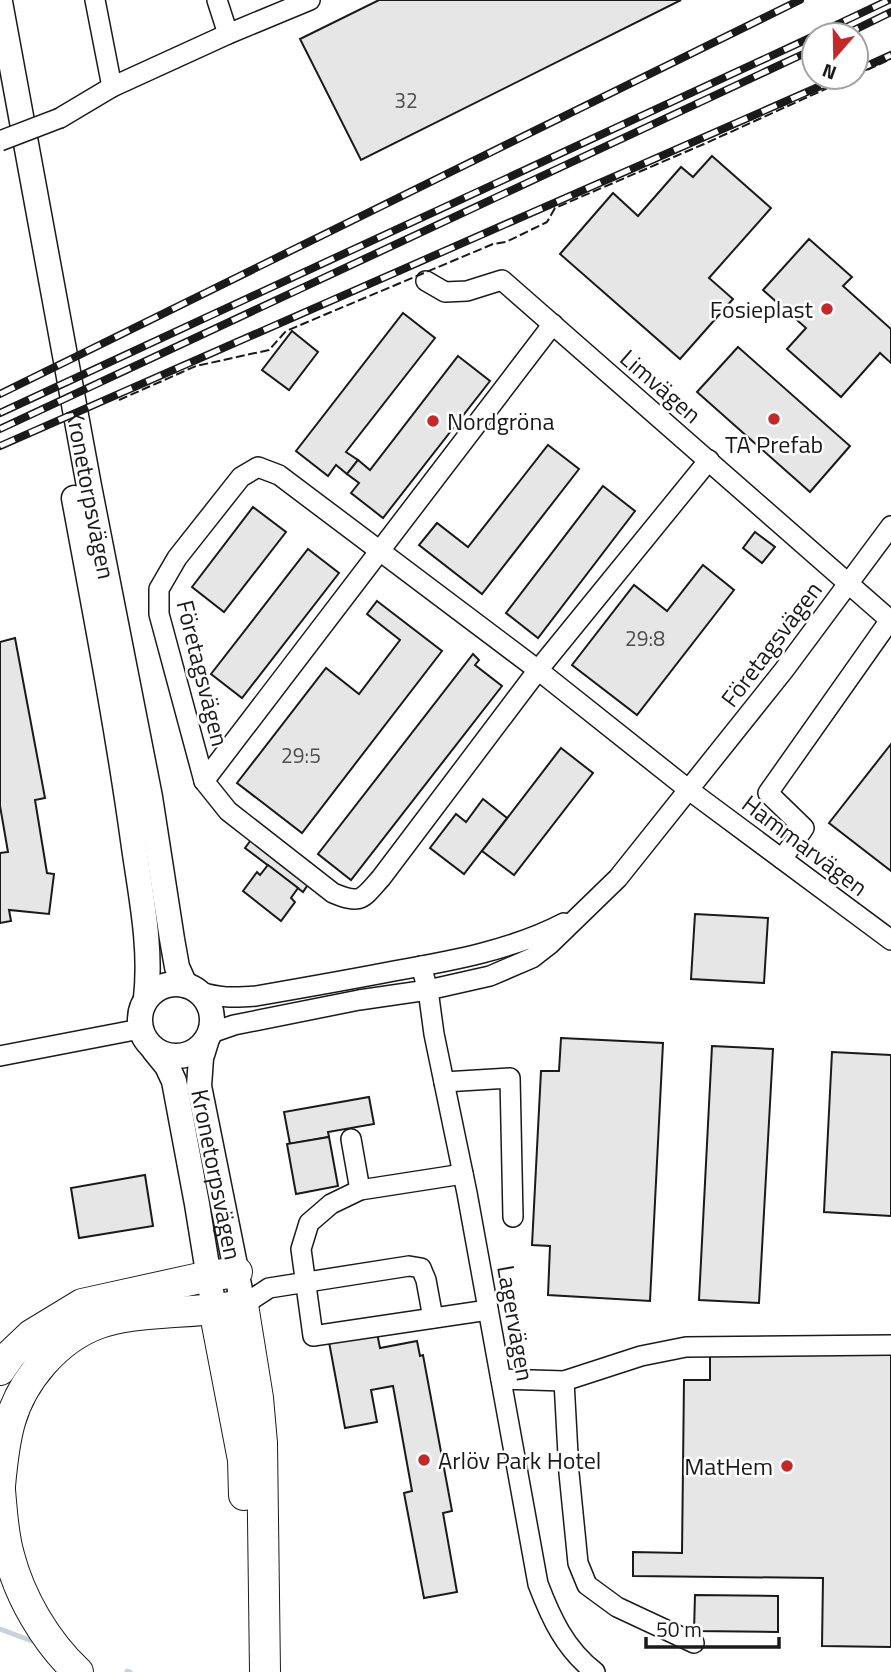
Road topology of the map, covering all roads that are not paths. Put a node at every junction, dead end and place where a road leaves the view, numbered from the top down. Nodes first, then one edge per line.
1 (95, 0) edge
2 (217, 0) edge
3 (310, 0) edge
4 (0, 2) edge
5 (228, 34) junction
6 (112, 87) junction
7 (0, 92) edge
8 (0, 141) edge
9 (426, 281) dead end
10 (553, 324) junction
11 (709, 460) junction
12 (891, 526) edge
13 (379, 551) junction
14 (848, 584) junction
15 (538, 670) junction
16 (204, 781) junction
17 (689, 790) junction
18 (782, 859) junction
19 (580, 915) junction
20 (891, 940) edge
21 (421, 967) junction
22 (191, 988) junction
23 (428, 990) junction
24 (146, 998) junction
25 (140, 1029) junction
26 (208, 1037) junction
27 (154, 1050) junction
28 (0, 1056) edge
29 (444, 1082) junction
30 (351, 1139) dead end
31 (463, 1174) junction
32 (360, 1190) junction
33 (513, 1217) dead end
34 (223, 1274) junction
35 (305, 1282) junction
36 (228, 1307) junction
37 (488, 1310) junction
38 (433, 1318) junction
39 (891, 1345) edge
40 (0, 1370) edge
41 (501, 1379) junction
42 (564, 1381) junction
43 (0, 1488) edge
44 (694, 1643) dead end
45 (259, 1660) edge
46 (78, 1672) edge
47 (595, 1672) edge

1 - 6 street
2 - 5 street
3 - 5 street
4 - 22 main road, Kronetorpsvägen
5 - 6 street
6 - 8 street, bridge
7 - 24 main road, Kronetorpsvägen
9 - 10 street, Limvägen
10 - 11 street, Limvägen
10 - 13 street, Företagsvägen
11 - 14 street, Limvägen
11 - 15 street, Företagsvägen
12 - 14 street, Företagsvägen
13 - 15 street, Företagsvägen
13 - 16 street, Företagsvägen
13 - 16 street, Företagsvägen
14 - 17 street, Företagsvägen
14 - 18 street, Limvägen
15 - 16 street, Företagsvägen
15 - 17 street, Företagsvägen
17 - 18 street, Hammarvägen
17 - 19 street, Företagsvägen
18 - 20 street, Hammarvägen
19 - 21 street, Företagsvägen
19 - 23 street, Företagsvägen
21 - 22 street, Företagsvägen
21 - 23 street, Lagervägen
22 - 24 main road
22 - 26 main road
23 - 26 street, Företagsvägen
23 - 29 street, Lagervägen
24 - 25 main road
25 - 27 main road
25 - 28 street
26 - 27 main road
26 - 34 main road, Kronetorpsvägen
27 - 34 main road, Kronetorpsvägen
29 - 31 street, Lagervägen
29 - 33 street
30 - 32 street
31 - 32 street
31 - 37 street, Lagervägen
32 - 35 street
34 - 36 main road, Kronetorpsvägen
34 - 40 highway
35 - 36 street
35 - 38 street
35 - 38 street
36 - 43 highway
36 - 45 highway
37 - 38 street
37 - 41 street, Lagervägen
39 - 42 street
41 - 42 street
41 - 47 street, Lagervägen
42 - 44 street
43 - 46 highway

